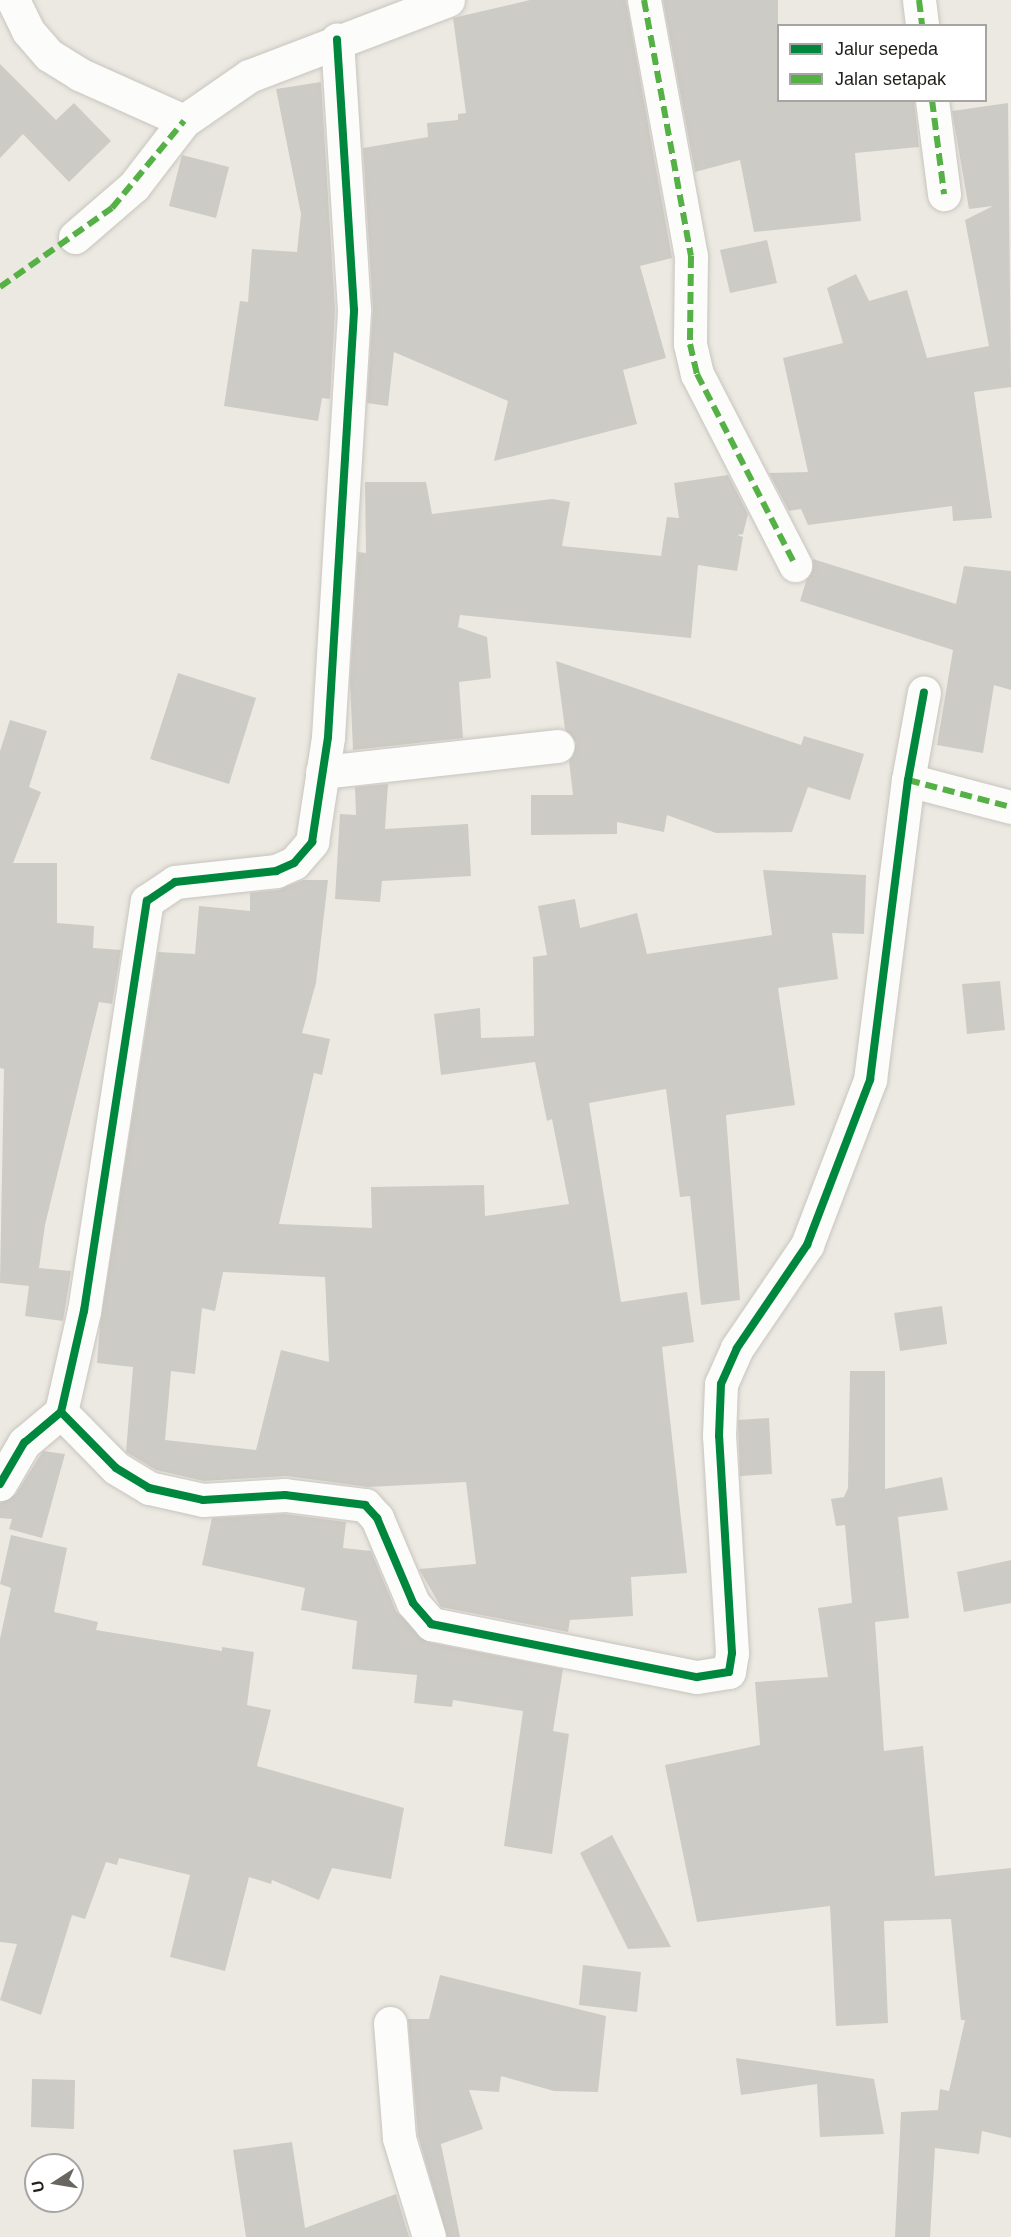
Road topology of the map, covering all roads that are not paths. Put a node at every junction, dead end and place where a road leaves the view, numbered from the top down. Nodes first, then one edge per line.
1 (13, 0) edge
2 (448, 0) edge
3 (644, 0) edge
4 (919, 0) edge
5 (922, 24) edge
6 (337, 40) junction
7 (932, 102) edge
8 (184, 122) junction
9 (944, 194) dead end
10 (75, 237) dead end
11 (795, 565) dead end
12 (924, 692) dead end
13 (558, 746) dead end
14 (322, 771) junction
15 (908, 780) junction
16 (1011, 807) edge
17 (62, 1412) junction
18 (0, 1484) edge
19 (390, 2023) dead end
20 (429, 2237) edge

1 - 8 street
2 - 6 street
3 - 11 street
4 - 5 street
6 - 8 street
6 - 14 street
7 - 9 street
8 - 10 street
12 - 15 street
13 - 14 street
14 - 17 street
15 - 16 street
15 - 17 street
17 - 18 street
19 - 20 street

